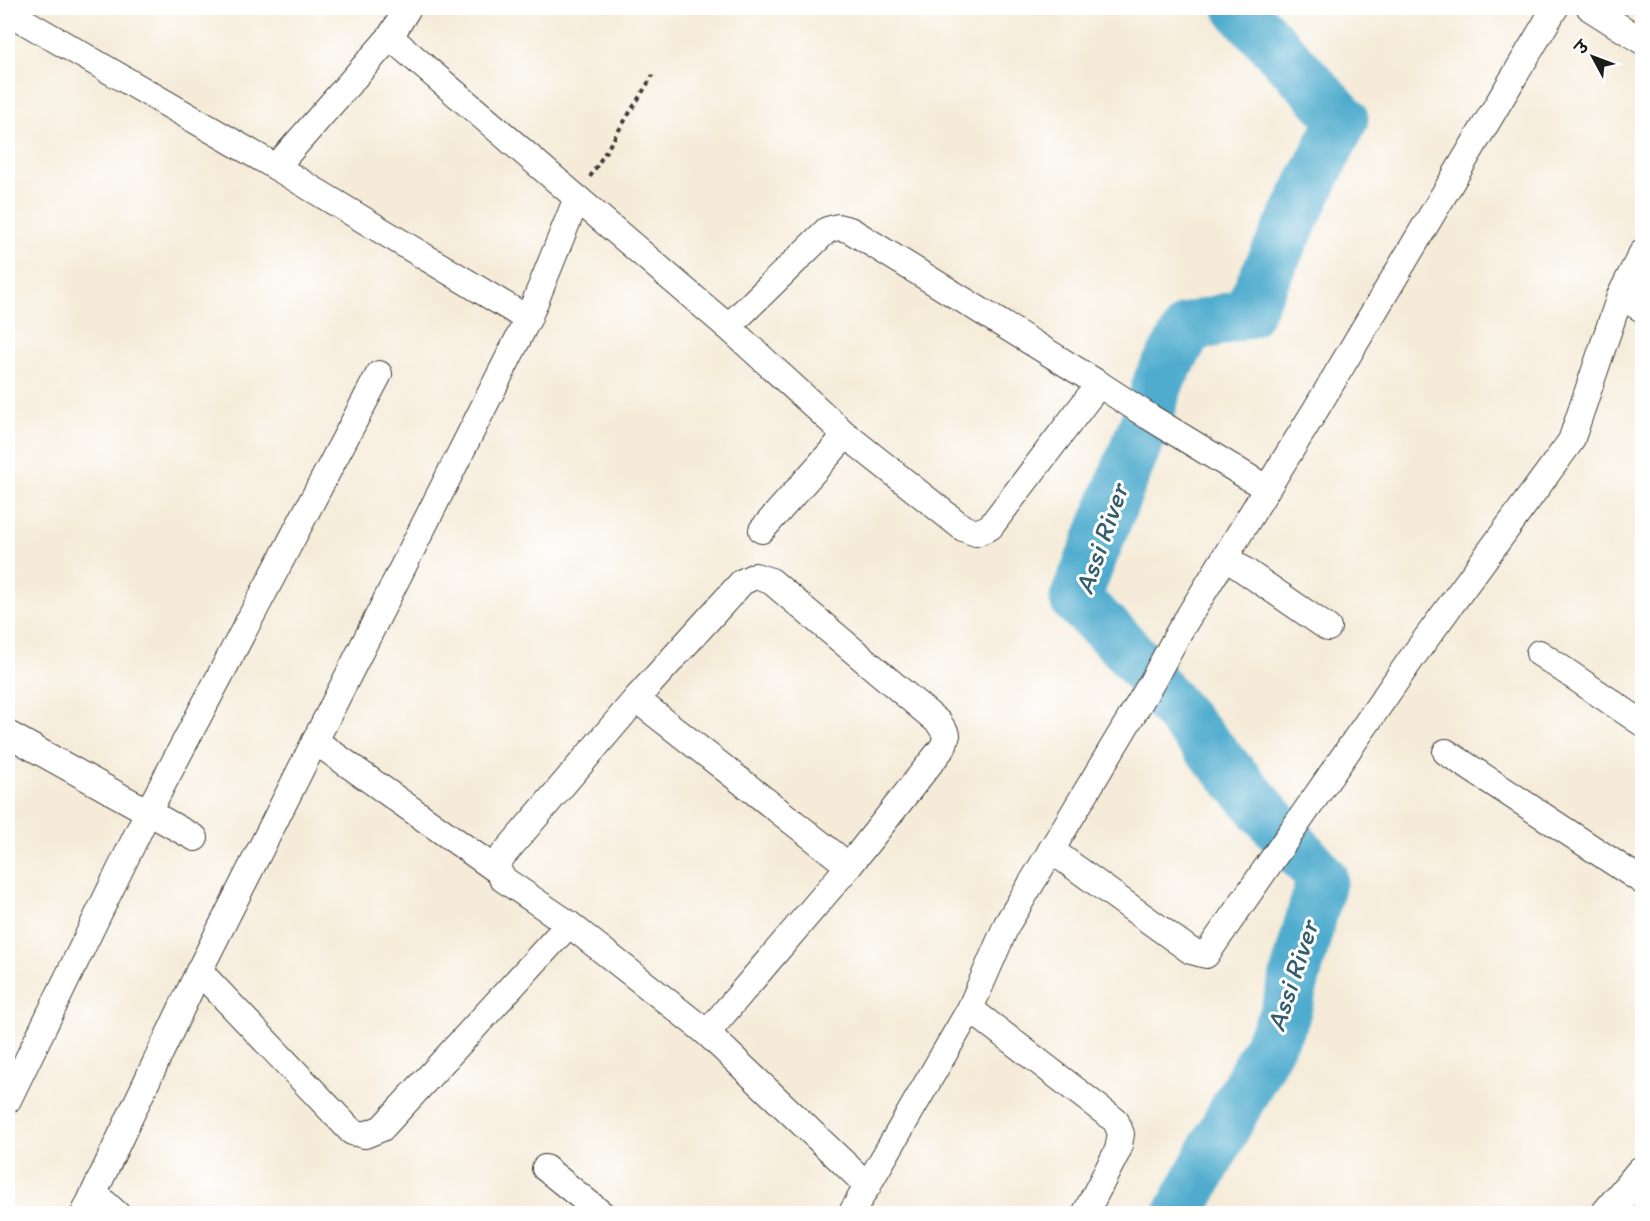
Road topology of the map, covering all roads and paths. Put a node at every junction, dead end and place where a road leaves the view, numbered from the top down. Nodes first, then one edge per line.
1 (408, 8) edge
2 (1555, 8) edge
3 (1590, 8) edge
4 (10, 11) edge
5 (390, 37) junction
6 (1642, 41) edge
7 (653, 75) dead end
8 (276, 166) junction
9 (577, 198) junction
10 (1642, 253) edge
11 (1620, 296) junction
12 (1642, 309) edge
13 (528, 319) junction
14 (728, 327) junction
15 (379, 374) dead end
16 (1099, 384) junction
17 (846, 435) junction
18 (1266, 488) junction
19 (762, 530) dead end
20 (1226, 557) junction
21 (1328, 628) dead end
22 (1539, 653) dead end
23 (636, 699) junction
24 (1642, 723) edge
25 (8, 734) edge
26 (315, 741) junction
27 (1446, 752) dead end
28 (148, 812) junction
29 (195, 838) dead end
30 (1051, 850) junction
31 (849, 866) junction
32 (498, 871) junction
33 (1642, 881) edge
34 (569, 924) junction
35 (199, 971) junction
36 (970, 1010) junction
37 (707, 1033) junction
38 (8, 1100) edge
39 (545, 1168) dead end
40 (1642, 1172) edge
41 (868, 1186) junction
42 (89, 1203) edge
43 (117, 1214) edge
44 (602, 1214) edge
45 (851, 1214) edge
46 (1085, 1214) edge
47 (1607, 1214) edge

1 - 5 street
2 - 18 street
3 - 6 street
4 - 8 street
5 - 8 street
5 - 9 street
7 - 9 path
8 - 13 street
9 - 13 street
9 - 14 street
10 - 11 street
11 - 12 street
11 - 30 street
13 - 26 street
14 - 16 street
14 - 17 street
15 - 28 street
16 - 17 street
16 - 18 street
17 - 19 street
18 - 20 street
20 - 21 street
20 - 30 street
22 - 24 street
23 - 31 street
23 - 31 street
23 - 32 street
25 - 28 street
26 - 32 street
26 - 35 street
27 - 33 street
28 - 29 street
28 - 38 street
30 - 36 street
31 - 37 street
32 - 34 street
34 - 35 street
34 - 37 street
35 - 42 street
36 - 41 street
36 - 46 street
37 - 41 street
39 - 44 street
40 - 47 street
41 - 45 street
42 - 43 street

